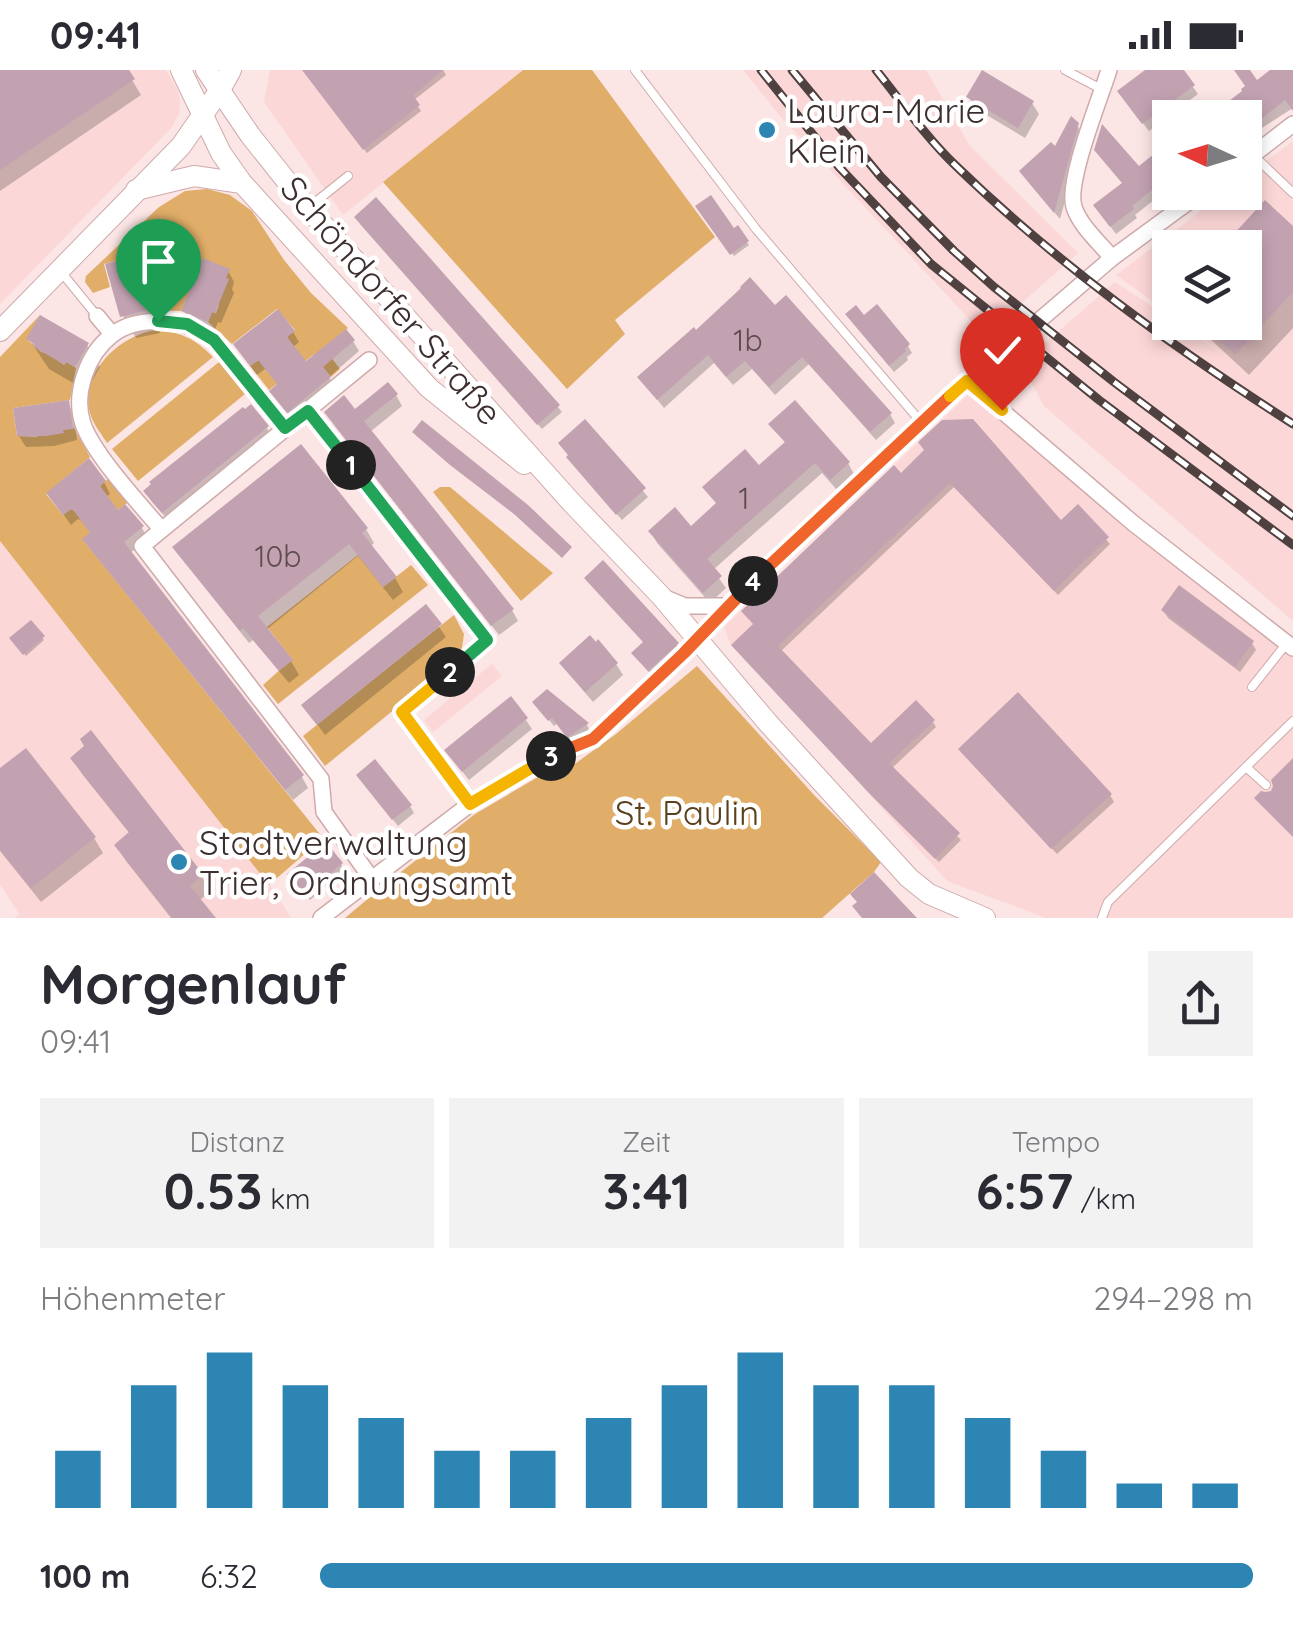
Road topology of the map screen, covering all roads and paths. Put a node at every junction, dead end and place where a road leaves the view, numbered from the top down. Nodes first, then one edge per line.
1 (182, 70) edge
2 (206, 70) edge
3 (231, 70) edge
4 (635, 70) edge
5 (1065, 70) edge
6 (1110, 70) edge
7 (220, 90) junction
8 (1103, 90) junction
9 (204, 114) junction
10 (1293, 124) edge
11 (1262, 148) edge
12 (1262, 169) edge
13 (348, 176) dead end
14 (242, 183) junction
15 (136, 190) junction
16 (1293, 194) edge
17 (308, 208) junction
18 (1177, 210) edge
19 (1112, 258) junction
20 (59, 269) junction
21 (97, 316) joint
22 (0, 330) edge
23 (112, 334) junction
24 (369, 360) dead end
25 (453, 370) junction
26 (967, 381) junction
27 (429, 388) junction
28 (308, 411) junction
29 (921, 422) junction
30 (285, 428) junction
31 (572, 503) junction
32 (161, 529) junction
33 (661, 596) junction
34 (727, 606) junction
35 (697, 638) junction
36 (1290, 645) edge
37 (1252, 687) dead end
38 (1293, 721) edge
39 (1246, 767) junction
40 (1266, 786) dead end
41 (470, 804) junction
42 (371, 878) junction
43 (321, 918) edge
44 (985, 918) edge
45 (1102, 918) edge

1 - 9 main road, Schöndorfer Straße
2 - 7 main road, Schöndorfer Straße
3 - 7 main road
4 - 29 lane
5 - 8 lane
6 - 8 street
7 - 9 main road
7 - 17 main road, Schöndorfer Straße
8 - 19 street
9 - 14 main road, Schöndorfer Straße
9 - 15 main road
10 - 11 street
12 - 16 lane
13 - 17 lane
14 - 15 main road
14 - 27 main road, Schöndorfer Straße
15 - 20 main road
17 - 25 main road, Schöndorfer Straße
18 - 19 street
19 - 26 street
20 - 21 lane
20 - 22 main road
21 - 23 street
23 - 30 street
23 - 32 street
24 - 28 street
25 - 27 main road
25 - 31 main road, Schöndorfer Straße
26 - 29 street
26 - 36 street
27 - 31 main road, Schöndorfer Straße
28 - 30 street
28 - 41 street
29 - 34 street
30 - 32 street
31 - 33 main road, Schöndorfer Straße
32 - 42 street
33 - 34 street
33 - 35 main road, Schöndorfer Straße
34 - 35 street
35 - 41 street
35 - 44 main road, Schöndorfer Straße
36 - 37 lane
38 - 39 lane
39 - 40 lane
39 - 45 lane
41 - 42 street
42 - 43 street

